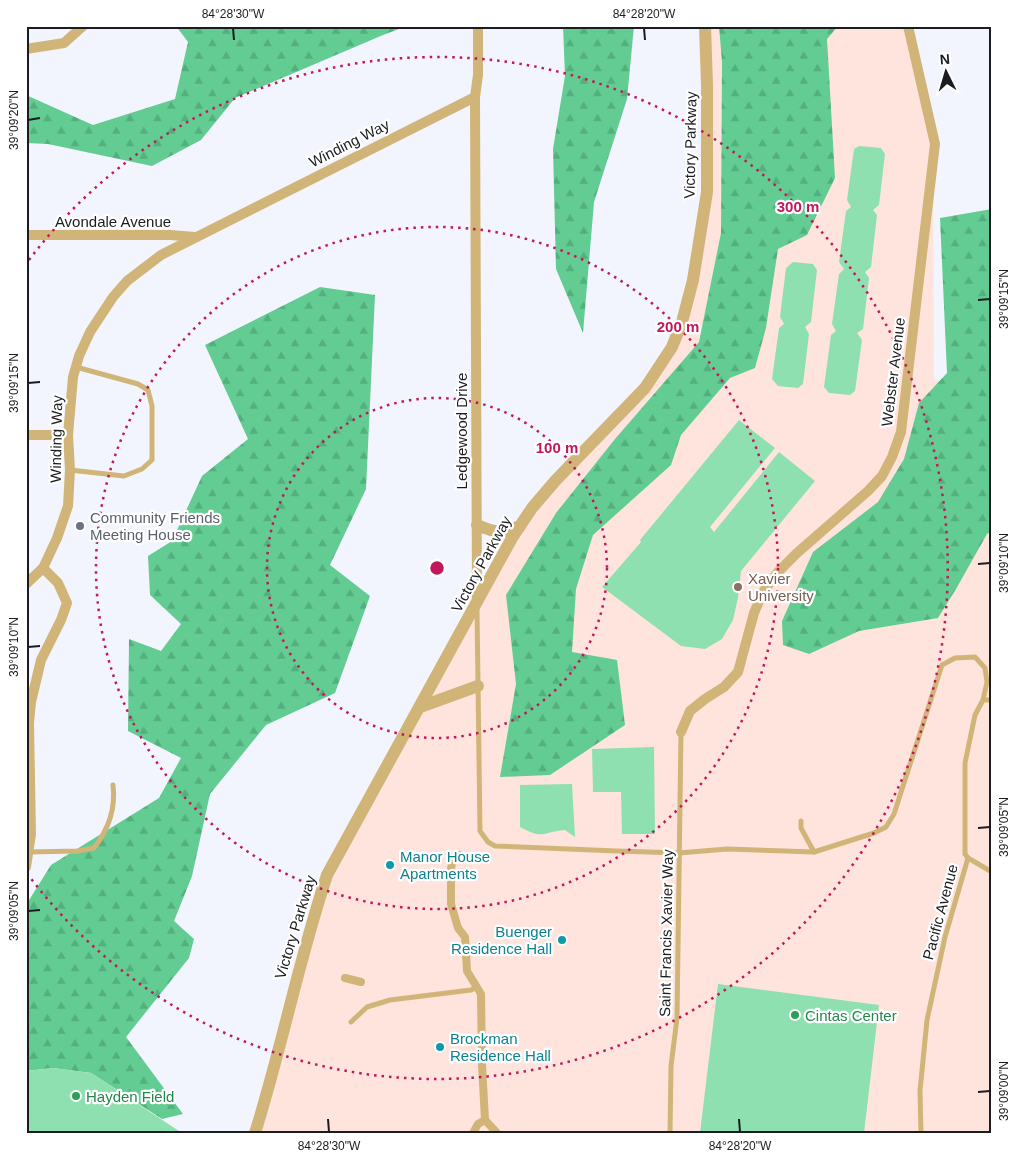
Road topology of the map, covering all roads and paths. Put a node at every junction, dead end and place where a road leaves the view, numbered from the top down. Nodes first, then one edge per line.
1 (83, 26) edge
2 (478, 26) edge
3 (705, 26) edge
4 (908, 26) edge
5 (26, 49) edge
6 (475, 97) junction
7 (26, 235) edge
8 (199, 238) junction
9 (76, 367) junction
10 (26, 435) edge
11 (68, 435) junction
12 (70, 470) junction
13 (477, 525) junction
14 (520, 526) junction
15 (43, 568) junction
16 (26, 584) edge
17 (477, 603) junction
18 (478, 686) junction
19 (983, 700) junction
20 (992, 700) edge
21 (420, 707) junction
22 (681, 732) joint
23 (112, 785) dead end
24 (801, 821) dead end
25 (27, 852) edge
26 (814, 852) junction
27 (679, 853) junction
28 (459, 855) dead end
29 (968, 858) junction
30 (26, 867) edge
31 (992, 872) edge
32 (345, 978) dead end
33 (362, 982) dead end
34 (476, 987) junction
35 (351, 1022) dead end
36 (485, 1120) junction
37 (255, 1133) edge
38 (473, 1133) edge
39 (497, 1133) edge
40 (670, 1133) edge
41 (921, 1133) edge

1 - 5 street
2 - 6 street, Ledgewood Drive
3 - 14 street, Victory Parkway
4 - 22 street, Webster Avenue
6 - 8 street, Winding Way
6 - 13 street, Ledgewood Drive
7 - 8 street, Avondale Avenue
8 - 9 street, Winding Way
9 - 11 street, Winding Way
9 - 12 lane
10 - 11 street
11 - 12 street, Winding Way
12 - 15 street, Winding Way
13 - 14 street
13 - 17 street, Ledgewood Drive
14 - 17 street, Victory Parkway
15 - 16 street
15 - 25 street
17 - 18 lane, Ledgewood Drive
17 - 21 street, Victory Parkway
18 - 21 street
18 - 27 lane, Ledgewood Drive
19 - 20 lane
19 - 26 lane, Pacific Avenue
19 - 29 lane, Pacific Avenue
21 - 37 street, Victory Parkway
22 - 27 lane, Saint Francis Xavier Way
23 - 25 lane
24 - 26 lane
25 - 30 street
26 - 27 lane
27 - 40 lane, Saint Francis Xavier Way
28 - 34 street
29 - 31 lane
29 - 41 lane, Pacific Avenue
32 - 33 street
34 - 35 lane
34 - 36 street
36 - 38 street
36 - 39 street

